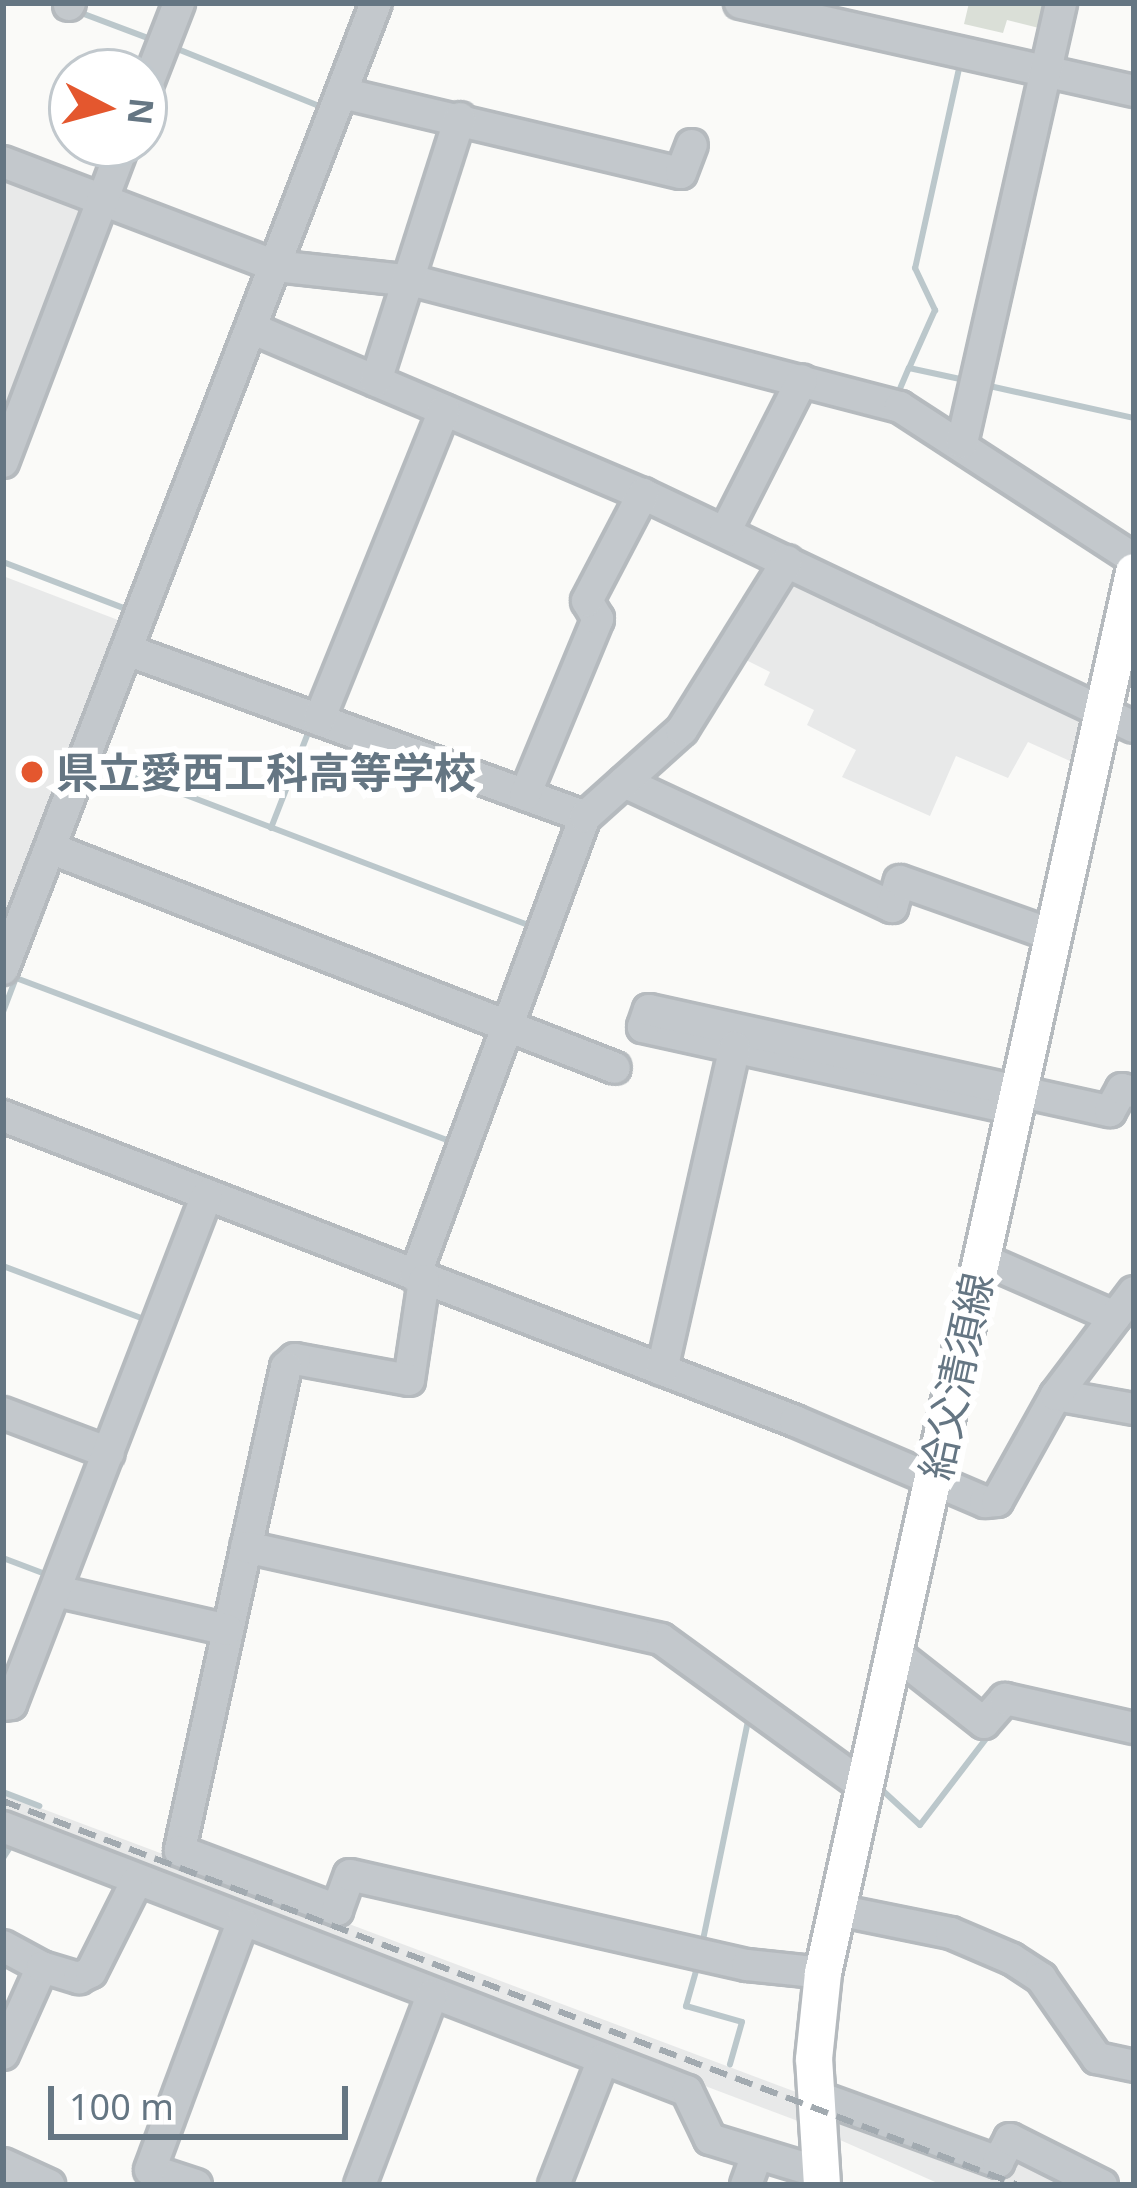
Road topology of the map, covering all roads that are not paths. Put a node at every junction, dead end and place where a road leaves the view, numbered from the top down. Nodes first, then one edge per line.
1 (179, 3) edge
2 (376, 3) edge
3 (740, 3) edge
4 (1061, 3) edge
5 (838, 14) edge
6 (162, 48) edge
7 (1046, 71) junction
8 (1134, 91) edge
9 (342, 93) junction
10 (460, 118) junction
11 (692, 145) dead end
12 (3, 162) edge
13 (115, 168) edge
14 (103, 200) junction
15 (275, 266) junction
16 (414, 281) junction
17 (251, 328) junction
18 (802, 380) junction
19 (376, 381) junction
20 (444, 410) junction
21 (962, 443) junction
22 (3, 462) edge
23 (643, 494) junction
24 (724, 532) junction
25 (1134, 559) edge
26 (787, 562) junction
27 (1134, 572) edge
28 (127, 650) junction
29 (1120, 719) edge
30 (319, 720) junction
31 (624, 782) junction
32 (525, 795) junction
33 (586, 817) junction
34 (50, 848) junction
35 (1054, 936) junction
36 (3, 970) edge
37 (509, 1026) junction
38 (735, 1047) junction
39 (615, 1068) dead end
40 (1134, 1092) edge
41 (1017, 1100) junction
42 (3, 1116) edge
43 (207, 1195) junction
44 (982, 1259) junction
45 (419, 1278) junction
46 (1125, 1304) edge
47 (662, 1370) junction
48 (1056, 1395) junction
49 (1134, 1409) edge
50 (3, 1413) edge
51 (109, 1453) junction
52 (933, 1482) junction
53 (248, 1538) junction
54 (56, 1591) junction
55 (227, 1630) junction
56 (895, 1653) junction
57 (3, 1705) edge
58 (991, 1716) junction
59 (1134, 1728) edge
60 (1134, 1747) edge
61 (865, 1786) junction
62 (3, 1827) edge
63 (136, 1882) junction
64 (837, 1910) junction
65 (242, 1923) junction
66 (3, 1946) edge
67 (42, 1967) junction
68 (823, 1972) junction
69 (432, 1995) junction
70 (4, 2050) edge
71 (603, 2059) junction
72 (1134, 2066) edge
73 (816, 2096) junction
74 (757, 2154) junction
75 (3, 2164) edge
76 (822, 2179) edge
77 (186, 2184) edge
78 (49, 2185) edge
79 (360, 2185) edge
80 (554, 2185) edge
81 (746, 2185) edge
82 (1102, 2185) edge

1 - 6 street
2 - 9 street
3 - 5 street
4 - 7 street
5 - 7 street
7 - 8 street
7 - 21 street
9 - 10 street
9 - 15 street
10 - 11 street
10 - 16 street
12 - 14 street
13 - 14 street
14 - 15 street
14 - 22 street
15 - 16 street
15 - 17 street
16 - 18 street
16 - 19 street
17 - 19 street
17 - 28 street
18 - 21 street
18 - 24 street
19 - 20 street
20 - 23 street
20 - 30 street
21 - 25 street
23 - 24 street
23 - 32 street
24 - 26 street
26 - 29 street
26 - 31 street
27 - 29 main road, 給父清須線
28 - 30 street
28 - 34 street
29 - 35 main road, 給父清須線
30 - 32 street
31 - 33 street
31 - 35 street
32 - 33 street
33 - 37 street
34 - 36 street
34 - 37 street
35 - 41 main road, 給父清須線
37 - 39 street
37 - 45 street
38 - 41 street
38 - 41 street
38 - 47 street
40 - 41 street
41 - 44 main road, 給父清須線
42 - 43 street
43 - 45 street
43 - 51 street
44 - 46 street
44 - 52 main road, 給父清須線
45 - 47 street
45 - 53 street
46 - 48 street
47 - 52 street
48 - 49 street
48 - 52 street
50 - 51 street
51 - 54 street
52 - 56 main road, 給父清須線
53 - 55 street
53 - 61 street
54 - 55 street
54 - 57 street
55 - 68 street
56 - 58 street
56 - 61 main road, 給父清須線
58 - 59 street
58 - 60 street
61 - 64 main road, 給父清須線
62 - 63 street
63 - 65 street
63 - 67 street
64 - 68 main road, 給父清須線
64 - 72 street
65 - 69 street
65 - 77 street
66 - 67 street
67 - 70 street
68 - 73 main road, 給父清須線
69 - 71 street
69 - 79 street
71 - 74 street
71 - 80 street
73 - 76 main road, 給父清須線
73 - 82 street
74 - 76 street
74 - 81 street
75 - 78 street

